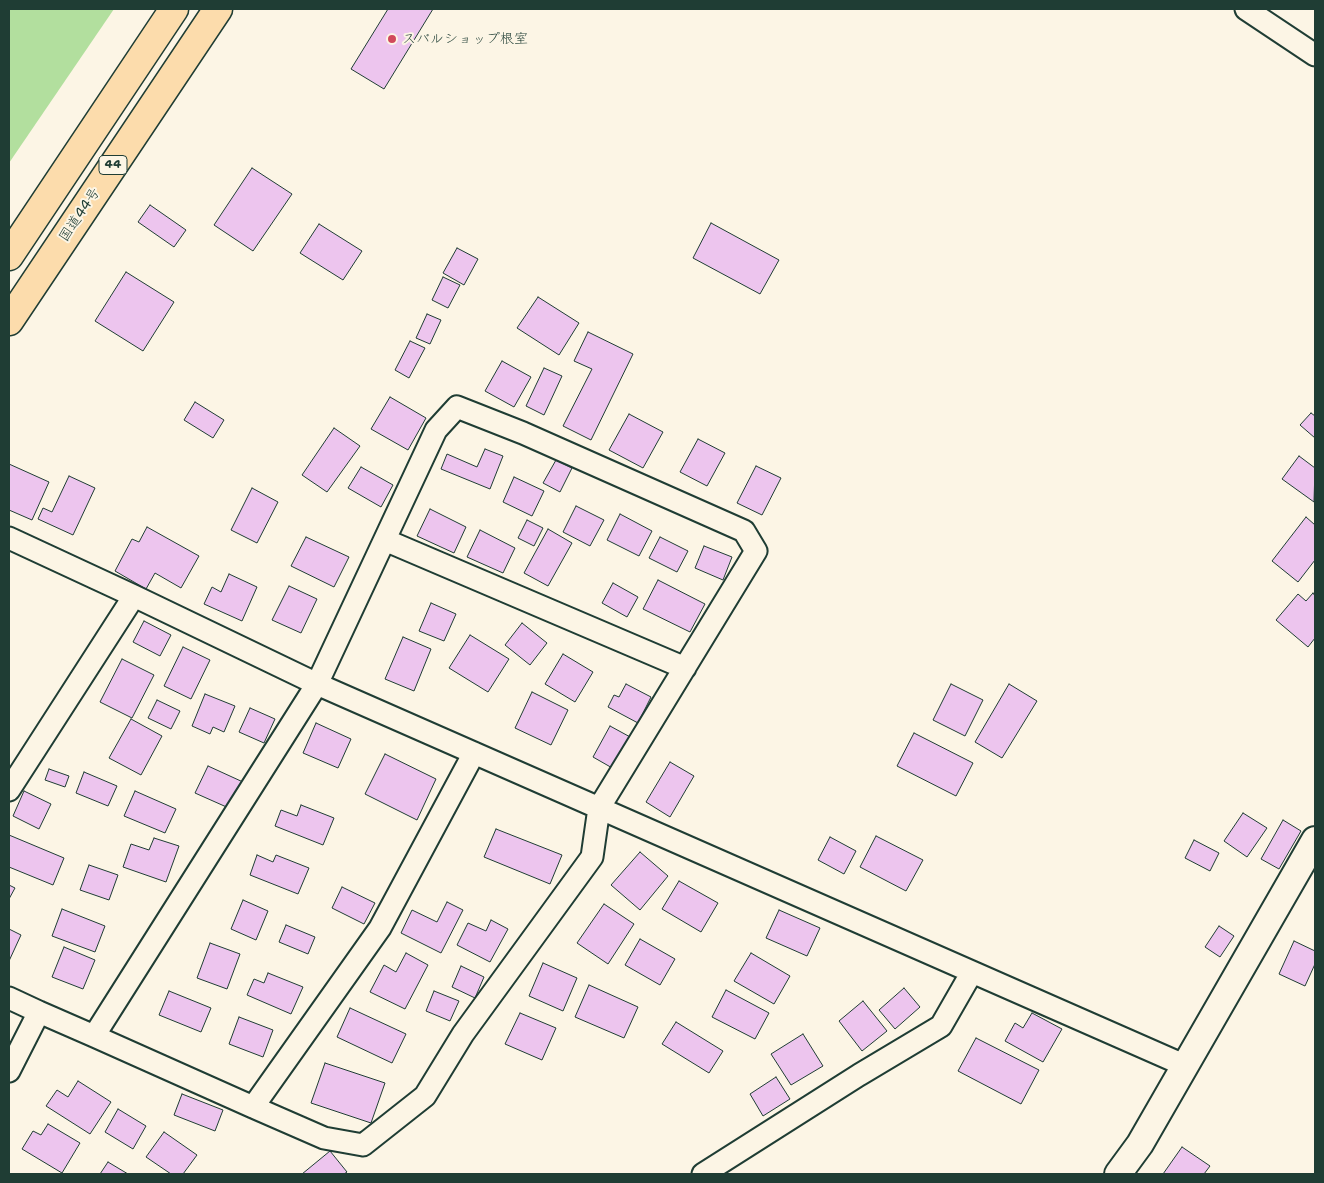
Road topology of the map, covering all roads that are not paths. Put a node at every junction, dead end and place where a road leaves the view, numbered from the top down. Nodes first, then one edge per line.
1 (174, 9) edge
2 (218, 9) edge
3 (1246, 9) edge
4 (1315, 55) edge
5 (9, 256) edge
6 (9, 321) edge
7 (9, 538) edge
8 (385, 540) junction
9 (134, 596) junction
10 (685, 668) junction
11 (317, 684) junction
12 (474, 753) junction
13 (9, 790) edge
14 (599, 808) junction
15 (1315, 840) edge
16 (972, 972) junction
17 (9, 998) edge
18 (39, 1012) junction
19 (94, 1036) junction
20 (1186, 1066) junction
21 (9, 1071) edge
22 (253, 1107) junction
23 (703, 1174) edge
24 (1118, 1174) edge

1 - 5 highway, 44
2 - 6 highway, 国道44号 / 44
3 - 4 street
7 - 9 street
8 - 10 street
8 - 10 street
8 - 11 street
9 - 11 street
9 - 13 street
10 - 14 street
11 - 12 street
11 - 19 street
12 - 14 street
12 - 22 street
14 - 16 street
14 - 22 street
15 - 20 street
16 - 20 street
16 - 23 street
17 - 18 street
18 - 19 street
18 - 21 street
19 - 22 street
20 - 24 street

